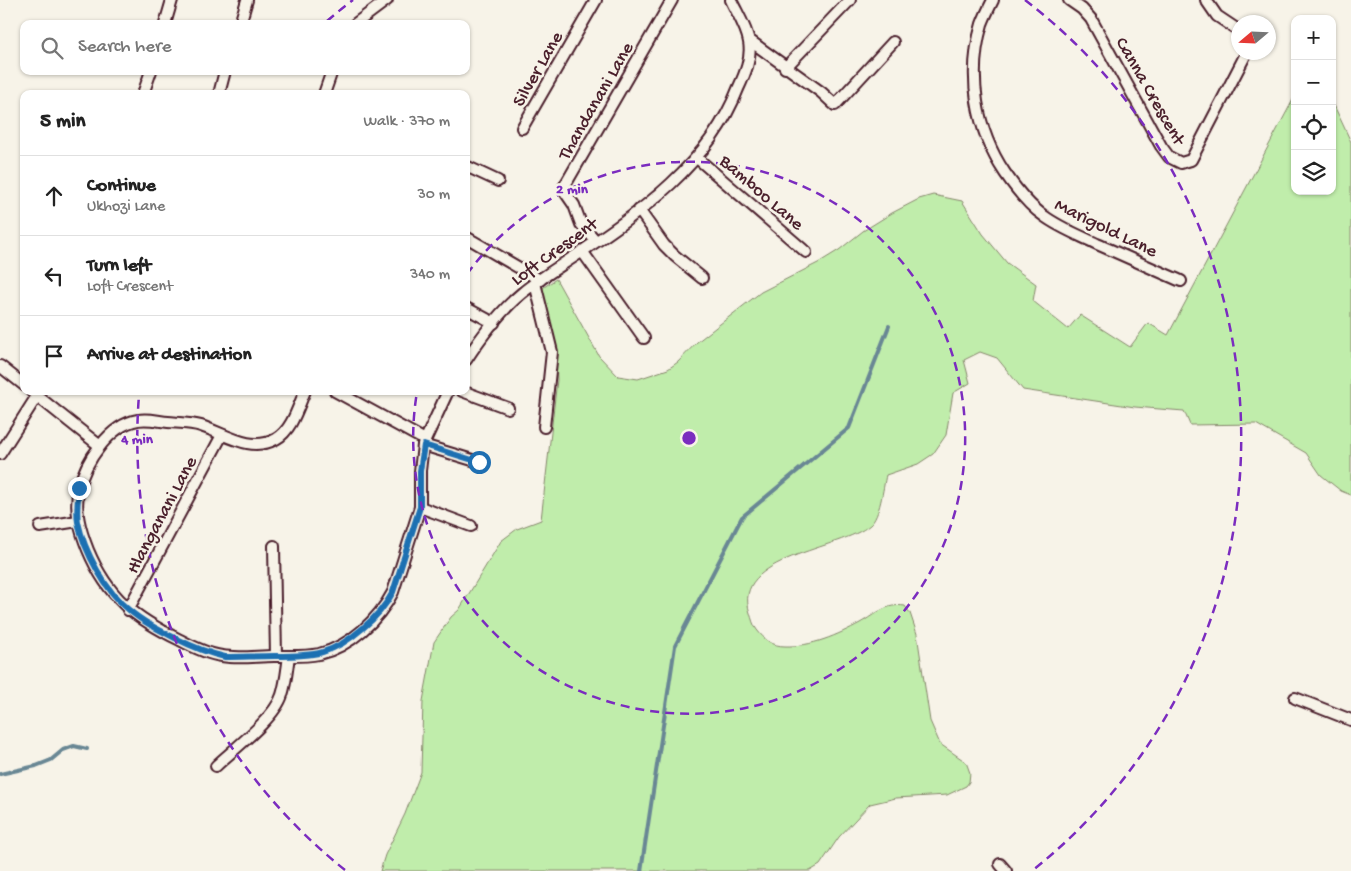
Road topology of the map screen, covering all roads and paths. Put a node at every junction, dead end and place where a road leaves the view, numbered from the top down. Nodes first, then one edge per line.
1 (172, 0) edge
2 (248, 0) edge
3 (387, 0) edge
4 (596, 0) edge
5 (672, 0) edge
6 (732, 0) edge
7 (850, 0) edge
8 (993, 0) edge
9 (1069, 0) edge
10 (1206, 0) edge
11 (166, 20) edge
12 (241, 20) edge
13 (360, 20) edge
14 (1231, 25) edge
15 (749, 40) junction
16 (893, 42) dead end
17 (1243, 60) edge
18 (785, 68) junction
19 (150, 75) edge
20 (224, 75) edge
21 (331, 75) edge
22 (144, 90) edge
23 (220, 90) edge
24 (328, 90) edge
25 (522, 128) dead end
26 (697, 158) junction
27 (470, 168) edge
28 (498, 181) dead end
29 (639, 210) junction
30 (470, 239) edge
31 (596, 241) junction
32 (582, 251) junction
33 (806, 252) dead end
34 (702, 278) dead end
35 (538, 281) junction
36 (1181, 281) dead end
37 (470, 310) edge
38 (494, 323) junction
39 (644, 338) dead end
40 (470, 355) edge
41 (0, 366) edge
42 (20, 382) edge
43 (470, 394) edge
44 (33, 395) edge
45 (36, 395) edge
46 (303, 395) edge
47 (342, 395) edge
48 (446, 395) edge
49 (508, 408) dead end
50 (544, 427) dead end
51 (222, 435) junction
52 (424, 443) junction
53 (100, 446) junction
54 (0, 454) edge
55 (479, 462) dead end
56 (420, 507) junction
57 (78, 521) junction
58 (471, 526) dead end
59 (40, 527) dead end
60 (274, 546) dead end
61 (128, 610) junction
62 (276, 656) junction
63 (289, 656) junction
64 (1294, 698) dead end
65 (1351, 720) edge
66 (216, 766) dead end

1 - 11 street
2 - 12 street
3 - 13 street
4 - 25 street, Silver Lane
5 - 31 street, Thandanani Lane
6 - 15 street, Loft Crescent
7 - 18 street
8 - 36 street, Marigold Lane
9 - 17 street, Canna Crescent
10 - 14 street
15 - 18 street
15 - 26 street, Loft Crescent
16 - 18 street
19 - 22 street
20 - 23 street
21 - 24 street
26 - 29 street, Loft Crescent
26 - 33 street, Bamboo Lane
27 - 28 street
29 - 31 street, Loft Crescent
29 - 34 street
30 - 35 street
31 - 32 street, Loft Crescent
32 - 35 street, Loft Crescent
32 - 39 street
35 - 38 street, Loft Crescent
35 - 50 street
37 - 38 street
38 - 40 street, Loft Crescent
41 - 42 street
43 - 49 street
44 - 54 street
45 - 53 street
46 - 51 street
47 - 52 street
48 - 52 street
51 - 53 street
51 - 61 street, Hlanganani Lane
52 - 55 street
52 - 56 street
53 - 57 street
56 - 58 street
56 - 63 street
57 - 59 street
57 - 61 street
60 - 62 street
61 - 62 street
62 - 63 street
63 - 66 street
64 - 65 street

